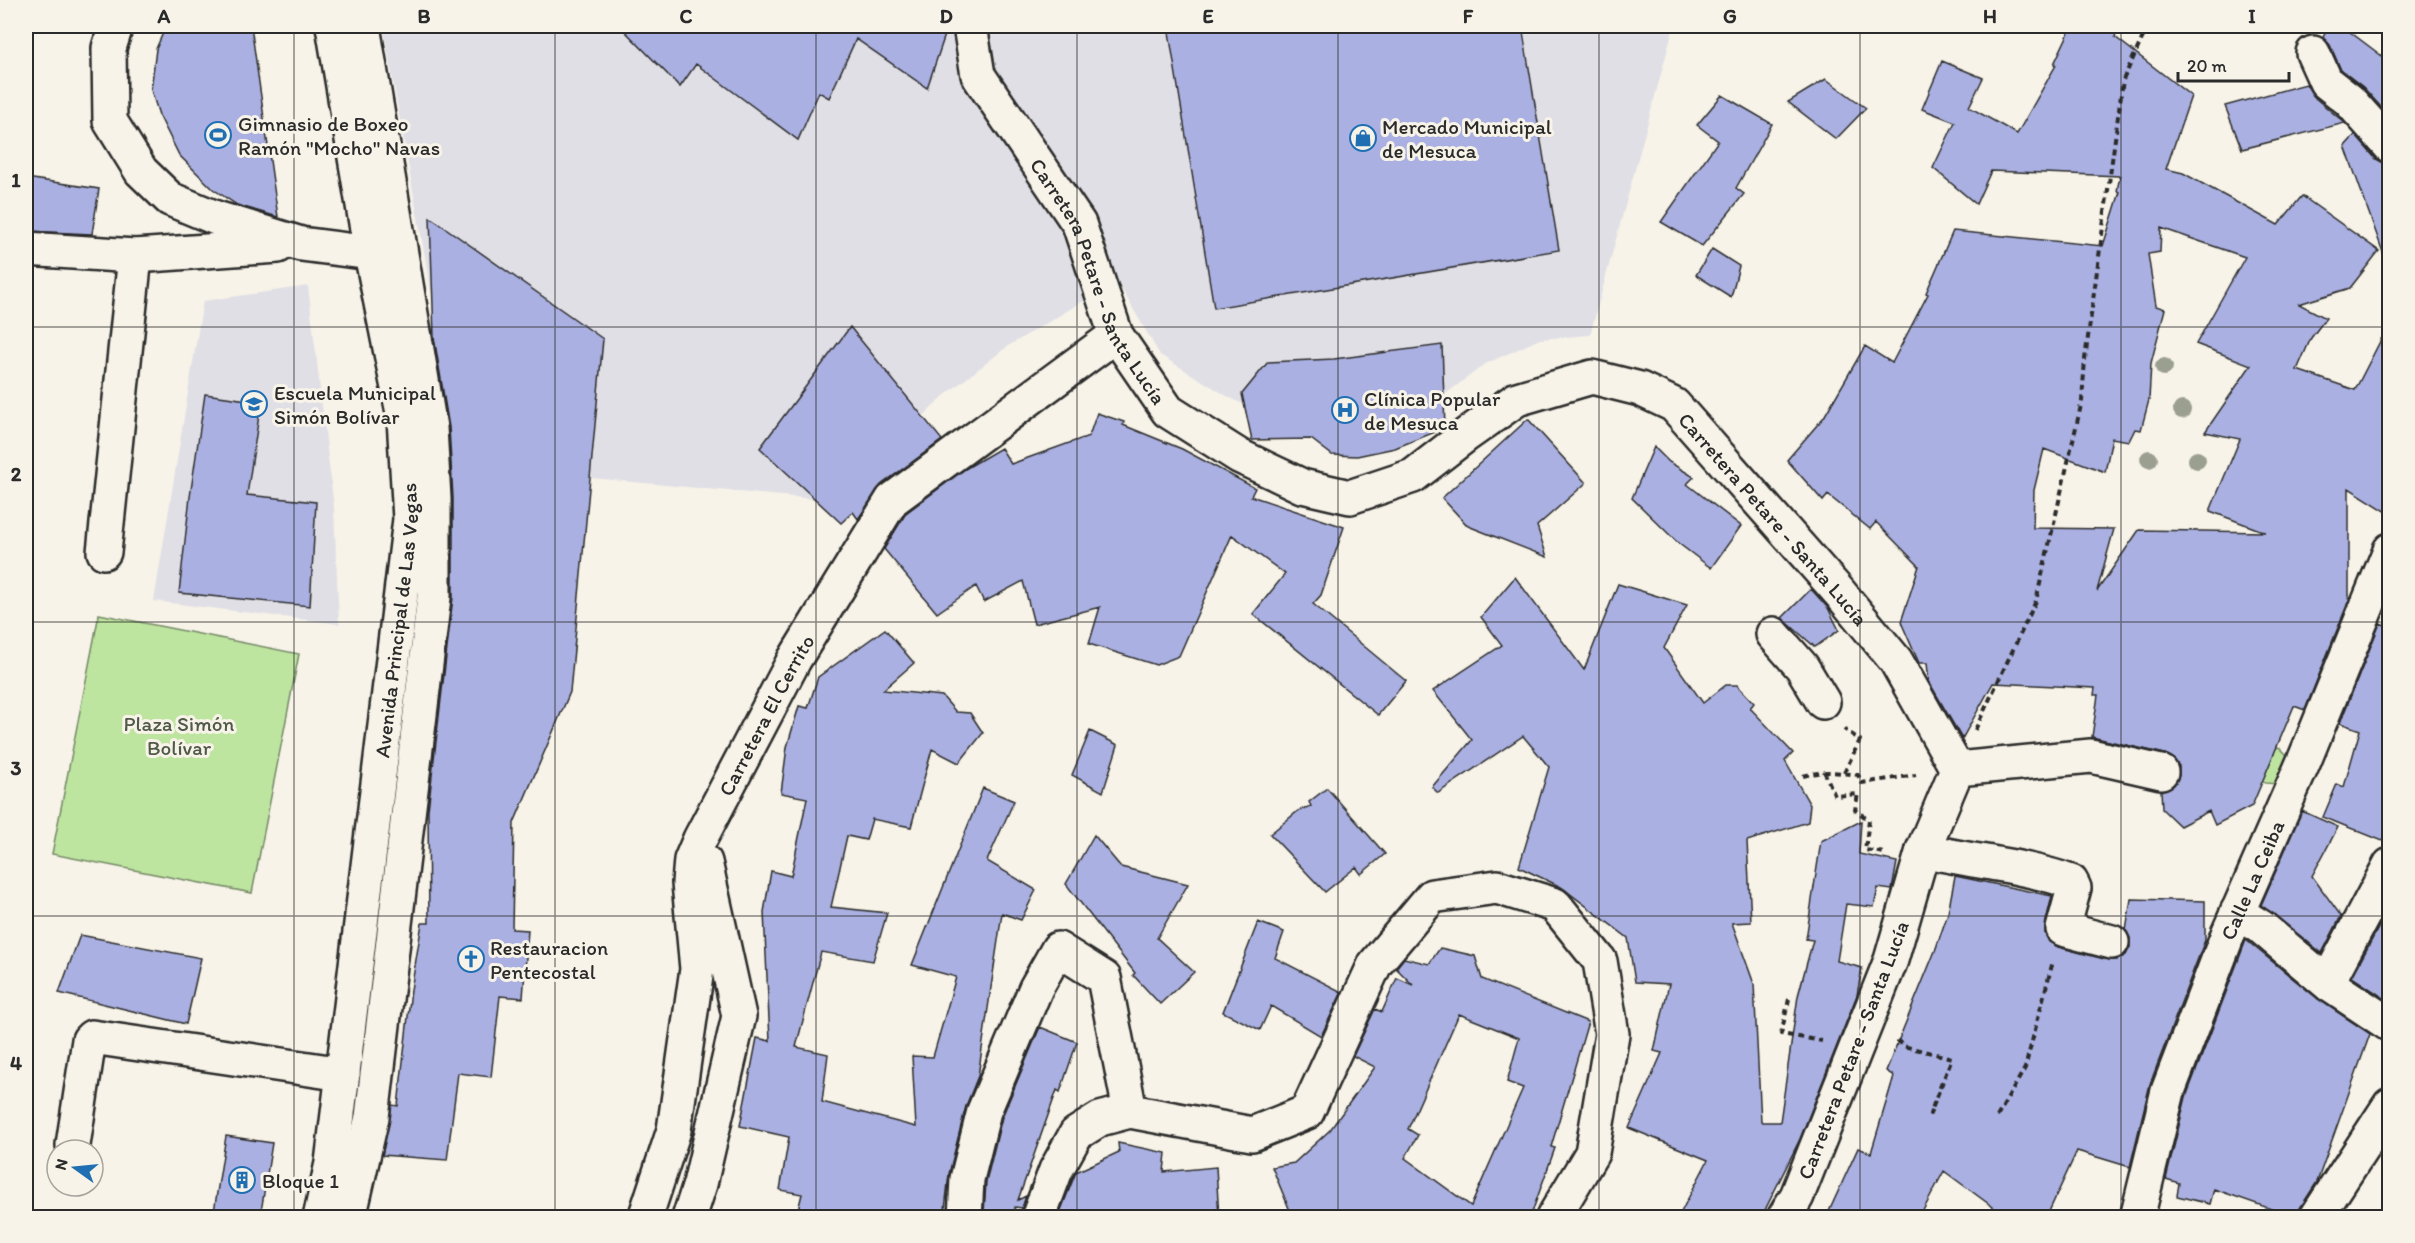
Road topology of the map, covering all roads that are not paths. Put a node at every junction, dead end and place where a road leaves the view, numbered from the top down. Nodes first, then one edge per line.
1 (116, 26) edge
2 (333, 26) edge
3 (363, 26) edge
4 (970, 26) edge
5 (2313, 53) dead end
6 (2390, 146) edge
7 (301, 244) junction
8 (26, 249) edge
9 (371, 253) junction
10 (135, 256) junction
11 (1116, 335) junction
12 (2390, 550) edge
13 (104, 552) dead end
14 (1773, 634) dead end
15 (1823, 702) road end
16 (1957, 769) junction
17 (2161, 772) dead end
18 (700, 839) junction
19 (1922, 855) junction
20 (2390, 866) edge
21 (2237, 912) junction
22 (2112, 942) dead end
23 (2330, 986) junction
24 (2390, 1025) edge
25 (343, 1074) junction
26 (2390, 1106) edge
27 (1130, 1111) junction
28 (74, 1138) edge
29 (320, 1218) edge
30 (349, 1218) edge
31 (645, 1218) edge
32 (689, 1218) edge
33 (965, 1218) edge
34 (1038, 1218) edge
35 (1553, 1218) edge
36 (1784, 1218) edge
37 (2137, 1218) edge
38 (2316, 1218) edge

1 - 7 street
2 - 9 street, Avenida Principal de Las Vegas
3 - 30 street, Avenida Principal de Las Vegas
4 - 11 street, Carretera Petare - Santa Lucía
5 - 6 street
7 - 9 street
7 - 10 street
8 - 10 street
9 - 25 street, Avenida Principal de Las Vegas
10 - 13 street
11 - 16 street, Carretera Petare - Santa Lucía
11 - 18 street, Carretera El Cerrito
12 - 21 street, Calle La Ceiba
14 - 15 street
16 - 17 street
16 - 19 street, Carretera Petare - Santa Lucía
18 - 31 street, Carretera El Cerrito
18 - 32 street
19 - 22 street
19 - 36 street, Carretera Petare - Santa Lucía
20 - 23 street
21 - 23 street
21 - 37 street, Calle La Ceiba
23 - 24 street
25 - 28 street
25 - 29 street, Avenida Principal de Las Vegas
26 - 38 street
27 - 33 street
27 - 34 street
27 - 35 street

